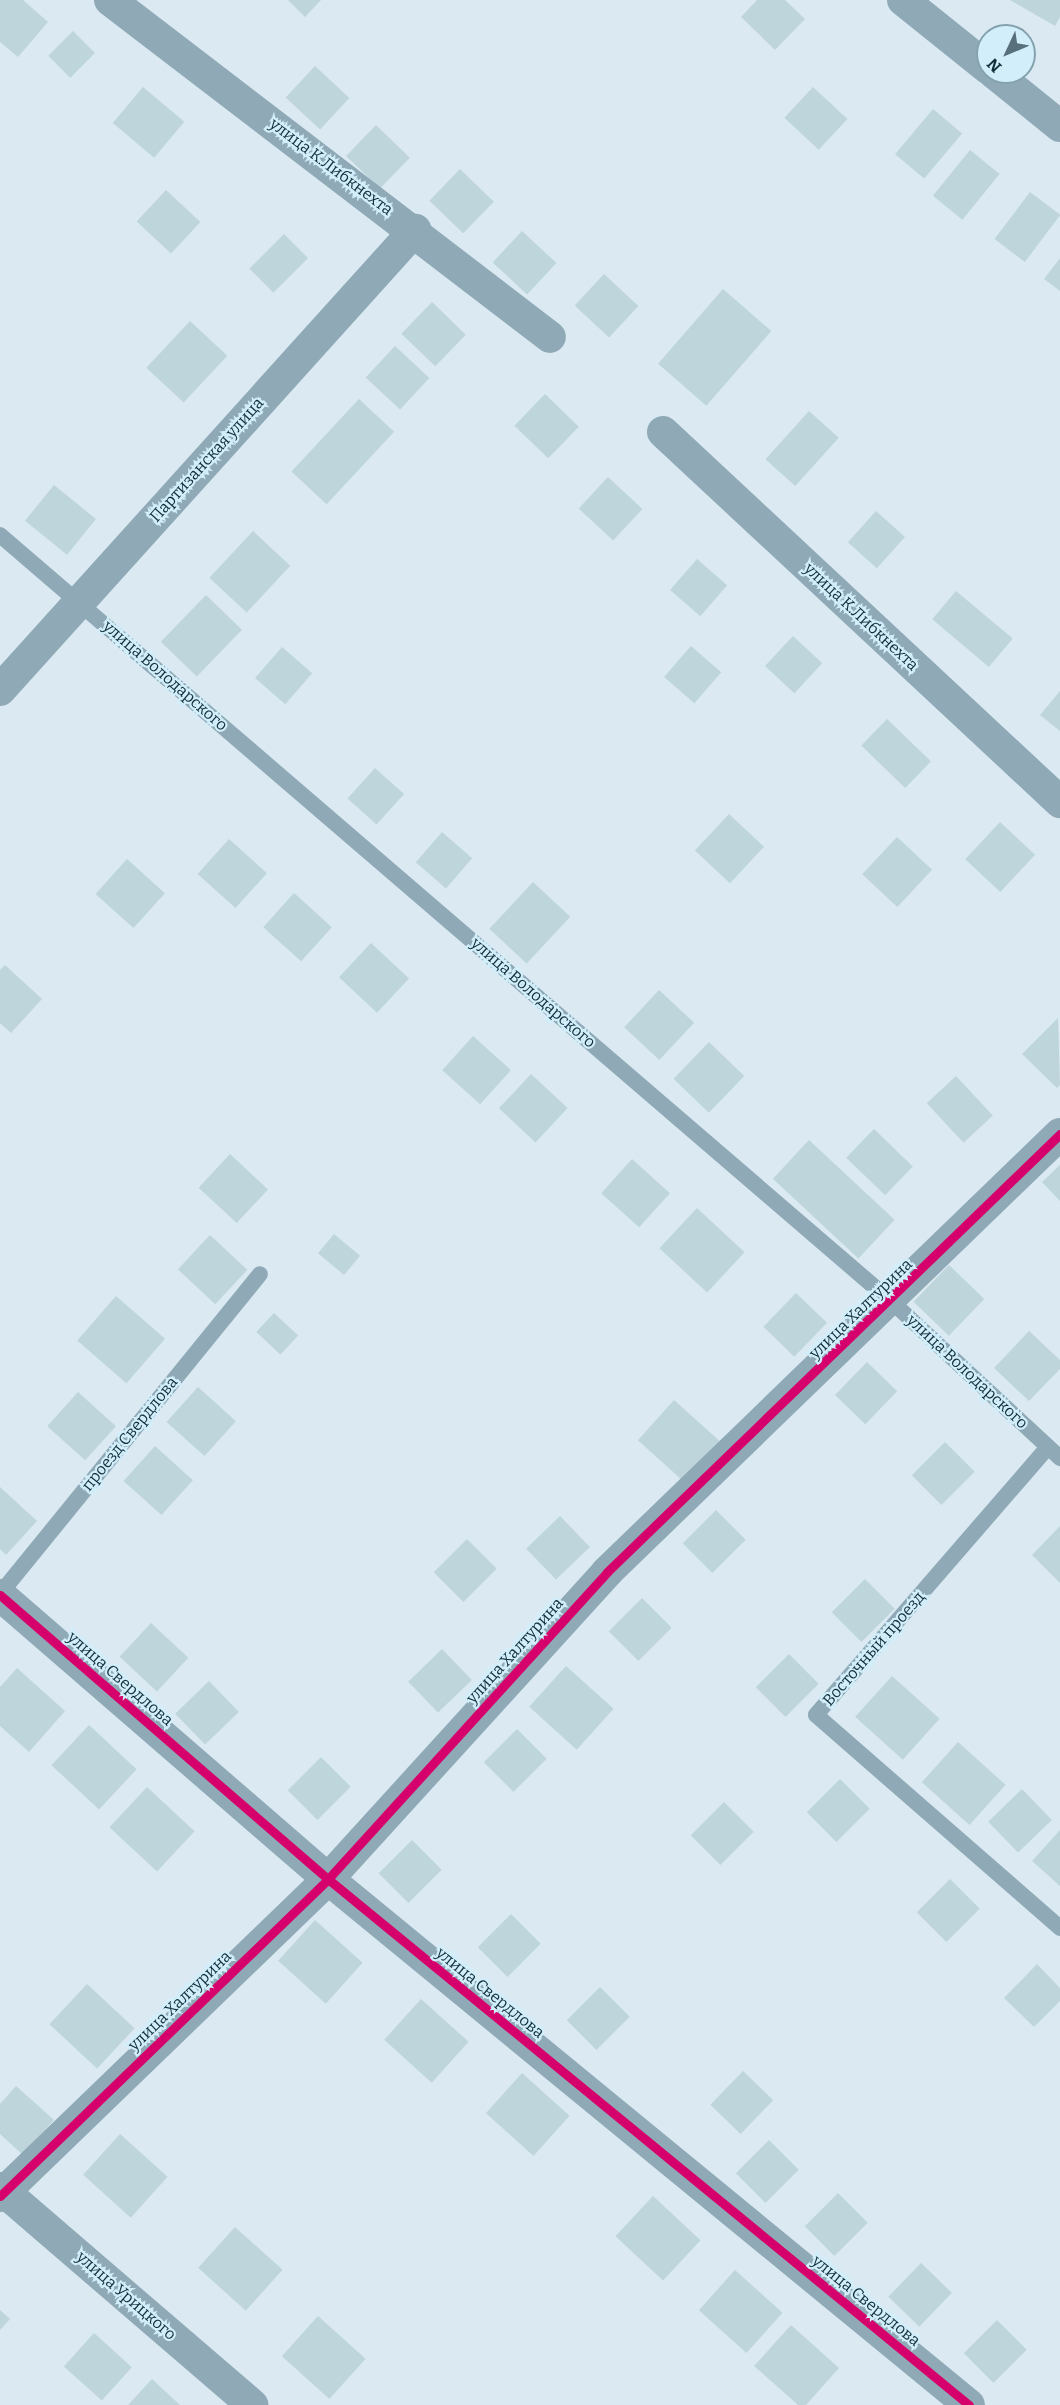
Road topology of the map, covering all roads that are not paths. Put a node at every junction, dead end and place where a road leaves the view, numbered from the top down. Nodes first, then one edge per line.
1 (110, 0) edge
2 (903, 0) edge
3 (976, 58) edge
4 (1008, 84) edge
5 (1060, 126) edge
6 (415, 230) junction
7 (550, 337) dead end
8 (663, 432) dead end
9 (0, 535) edge
10 (79, 602) junction
11 (0, 690) edge
12 (1060, 802) edge
13 (1060, 1134) edge
14 (260, 1274) dead end
15 (891, 1301) junction
16 (1054, 1452) edge
17 (0, 1594) edge
18 (328, 1879) junction
19 (1060, 1928) edge
20 (1, 2191) edge
21 (252, 2405) edge
22 (969, 2405) edge

1 - 6 street, улица К.Либкнехта
2 - 3 street
4 - 5 street
6 - 7 street, улица К.Либкнехта
6 - 10 street, Партизанская улица
8 - 12 street, улица К.Либкнехта
9 - 10 lane, улица Володарского
10 - 11 street, Партизанская улица
10 - 15 lane, улица Володарского
13 - 15 street, улица Халтурина
14 - 17 lane, проезд Свердлова
15 - 16 lane, улица Володарского
15 - 18 street, улица Халтурина
16 - 19 lane, Восточный проезд
17 - 18 street, улица Свердлова
18 - 20 street, улица Халтурина
18 - 22 street, улица Свердлова
20 - 21 street, улица Урицкого

